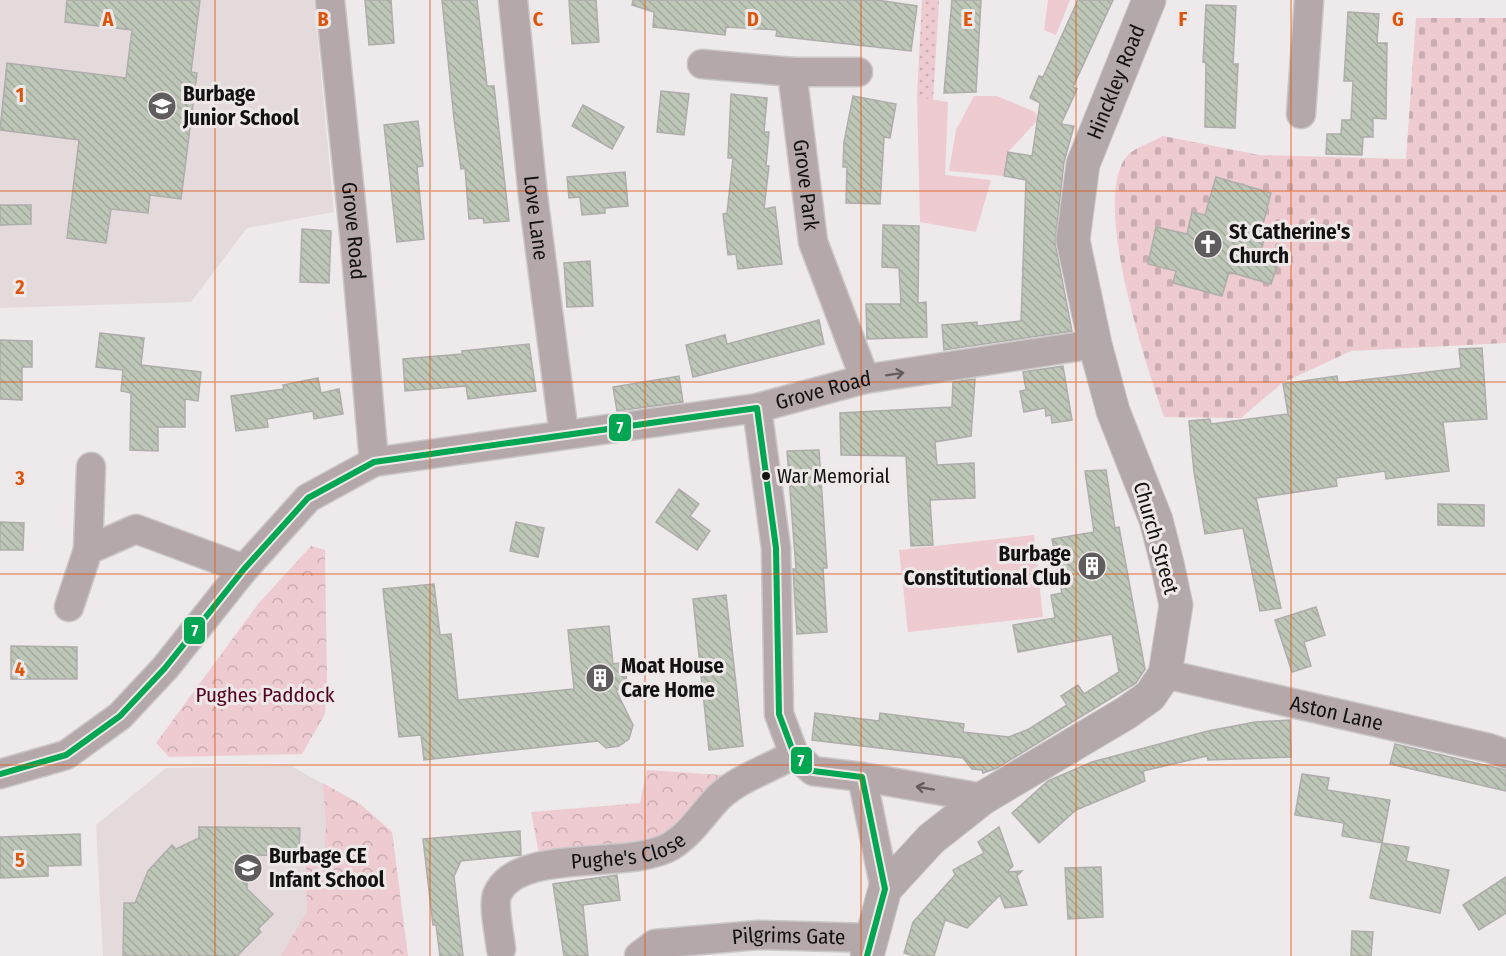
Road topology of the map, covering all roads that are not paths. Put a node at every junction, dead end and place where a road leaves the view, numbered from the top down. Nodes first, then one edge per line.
1 (330, 0) edge
2 (513, 0) edge
3 (1149, 0) edge
4 (1309, 0) edge
5 (702, 64) dead end
6 (792, 72) junction
7 (858, 72) dead end
8 (1301, 114) dead end
9 (1083, 164) joint
10 (1095, 344) junction
11 (865, 379) junction
12 (757, 408) junction
13 (564, 434) junction
14 (374, 462) junction
15 (91, 467) dead end
16 (88, 550) junction
17 (243, 569) junction
18 (69, 607) dead end
19 (1165, 674) junction
20 (794, 754) junction
21 (1506, 754) edge
22 (0, 774) edge
23 (862, 777) junction
24 (982, 798) junction
25 (885, 889) junction
26 (869, 947) edge
27 (501, 949) dead end
28 (639, 956) edge

1 - 14 street, Grove Road
2 - 13 street, Love Lane
3 - 9 main road, Hinckley Road
4 - 8 street
5 - 6 street
6 - 7 street
6 - 11 street, Grove Park
9 - 10 main road, Church Street
11 -> 10 street, Grove Road
10 - 19 main road, Church Street
11 - 12 street, Grove Road
12 - 13 street, Grove Road
12 - 20 street
13 - 14 street, Grove Road
14 - 17 street, Grove Road
15 - 16 street
16 - 17 street
16 - 18 street
17 - 22 street, Grove Road
19 - 21 street, Aston Lane
19 - 24 main road, Church Street
20 - 23 street
20 - 27 street, Pughe's Close
24 -> 23 street
23 - 25 street
24 - 25 main road, Church Street
25 - 26 main road, Church Street
26 - 28 street, Pilgrims Gate

